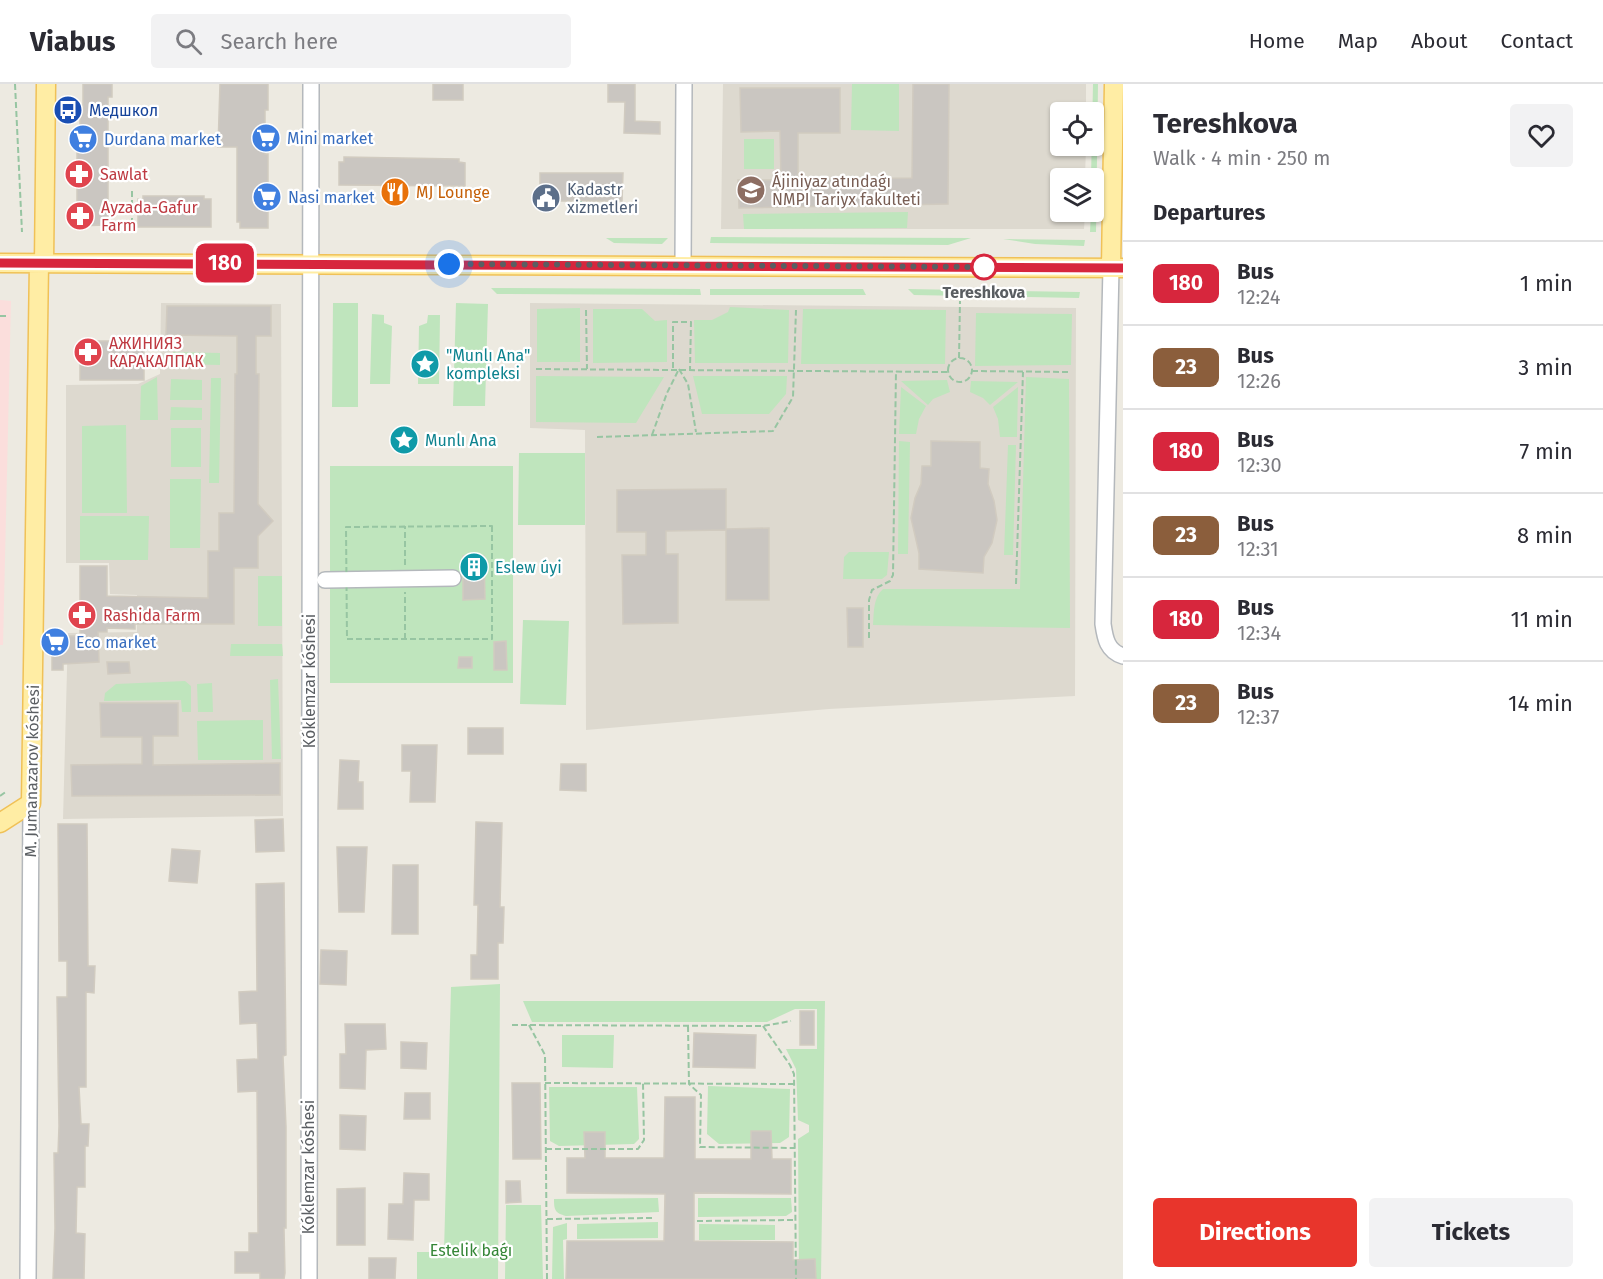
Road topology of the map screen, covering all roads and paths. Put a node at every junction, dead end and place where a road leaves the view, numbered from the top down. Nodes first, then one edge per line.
1 (15, 84) edge
2 (46, 84) edge
3 (311, 84) edge
4 (684, 84) edge
5 (1114, 84) edge
6 (132, 191) dead end
7 (581, 201) dead end
8 (581, 206) dead end
9 (22, 232) dead end
10 (132, 233) dead end
11 (0, 263) edge
12 (41, 263) junction
13 (309, 264) junction
14 (683, 265) junction
15 (1117, 268) edge
16 (960, 301) dead end
17 (586, 310) dead end
18 (796, 310) dead end
19 (0, 316) edge
20 (7, 316) dead end
21 (959, 358) junction
22 (536, 369) dead end
23 (586, 369) junction
24 (673, 369) junction
25 (679, 369) junction
26 (690, 369) junction
27 (794, 370) junction
28 (896, 371) junction
29 (972, 371) junction
30 (948, 372) junction
31 (1023, 372) junction
32 (1071, 372) dead end
33 (696, 434) junction
34 (652, 435) junction
35 (597, 437) dead end
36 (346, 527) dead end
37 (453, 578) dead end
38 (325, 580) dead end
39 (1016, 584) dead end
40 (869, 638) dead end
41 (347, 639) dead end
42 (1123, 656) edge
43 (7, 791) dead end
44 (0, 796) edge
45 (31, 803) junction
46 (0, 823) edge
47 (790, 1021) dead end
48 (512, 1025) dead end
49 (528, 1025) junction
50 (688, 1026) junction
51 (763, 1026) junction
52 (545, 1083) junction
53 (643, 1083) junction
54 (688, 1084) junction
55 (794, 1084) junction
56 (795, 1148) junction
57 (546, 1149) junction
58 (653, 1218) dead end
59 (547, 1220) junction
60 (795, 1220) junction
61 (697, 1221) dead end
62 (28, 1279) edge
63 (309, 1279) edge
64 (547, 1279) edge
65 (796, 1279) edge

1 - 9 path
2 - 12 main road, M. Jumanazarov kóshesi
3 - 13 street, Kóklemzar kóshesi
4 - 14 street
5 - 15 main road
6 - 10 path
7 - 8 path
11 - 12 main road
12 - 13 main road
12 - 45 main road, M. Jumanazarov kóshesi
13 - 14 main road
13 - 63 street, Kóklemzar kóshesi
14 - 15 main road
15 - 42 street
16 - 21 path
17 - 23 path
18 - 27 path
19 - 20 path
21 - 29 path
21 - 30 path
22 - 23 path
23 - 24 path
24 - 25 path
24 - 26 path
25 - 26 path
25 - 33 path
25 - 34 path
26 - 27 path
27 - 28 path
27 - 33 path
28 - 30 path
28 - 40 path
29 - 30 path
29 - 31 path
31 - 32 path
31 - 39 path
33 - 34 path
34 - 35 path
36 - 41 path
37 - 38 street
43 - 44 path
45 - 46 main road
45 - 62 street, M. Jumanazarov kóshesi
47 - 51 path
48 - 49 path
49 - 50 path
49 - 52 path
50 - 51 path
50 - 54 path
51 - 55 path
52 - 53 path
52 - 57 path
53 - 54 path
53 - 57 path
54 - 55 path
54 - 56 path
55 - 56 path
56 - 60 path
57 - 59 path
58 - 59 path
59 - 64 path
60 - 61 path
60 - 65 path

